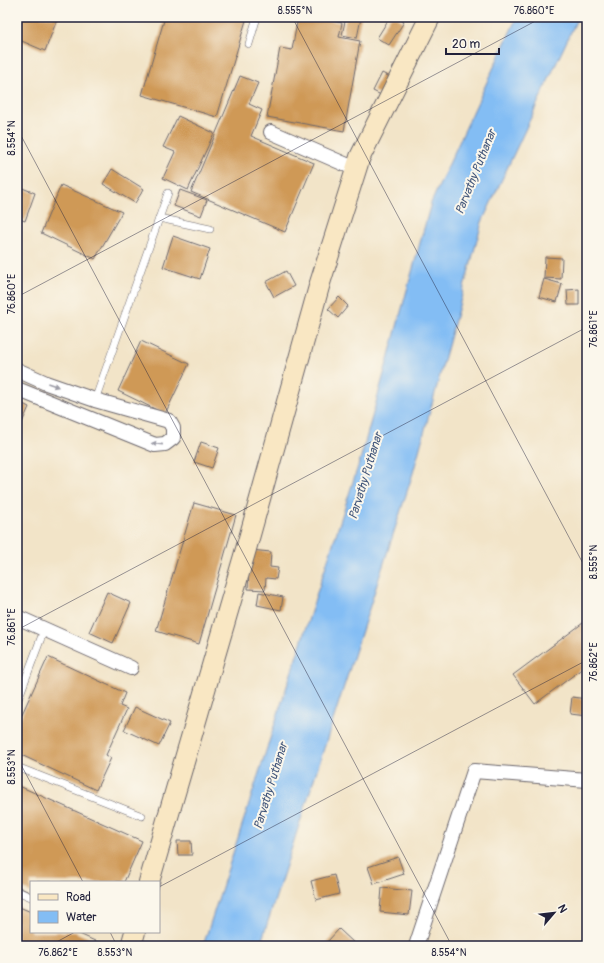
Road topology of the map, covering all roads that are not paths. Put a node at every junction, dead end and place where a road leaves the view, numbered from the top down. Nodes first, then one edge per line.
1 (257, 17) edge
2 (430, 17) edge
3 (249, 44) dead end
4 (271, 132) dead end
5 (356, 169) junction
6 (168, 193) dead end
7 (159, 218) junction
8 (210, 229) dead end
9 (17, 370) edge
10 (17, 389) edge
11 (95, 400) junction
12 (17, 617) edge
13 (44, 630) junction
14 (131, 668) dead end
15 (17, 702) edge
16 (17, 767) edge
17 (587, 780) edge
18 (142, 816) dead end
19 (149, 881) edge
20 (17, 891) edge
21 (30, 897) edge
22 (135, 933) edge
23 (131, 946) edge
24 (416, 946) edge

1 - 3 lane
2 - 5 street
4 - 5 street
5 - 19 street
6 - 7 lane
7 - 8 lane
7 - 11 lane
9 -> 11 street
11 -> 10 street
12 - 13 street
13 - 14 street
13 - 15 lane
16 - 18 lane
17 - 24 street
20 - 21 lane
22 - 23 street

